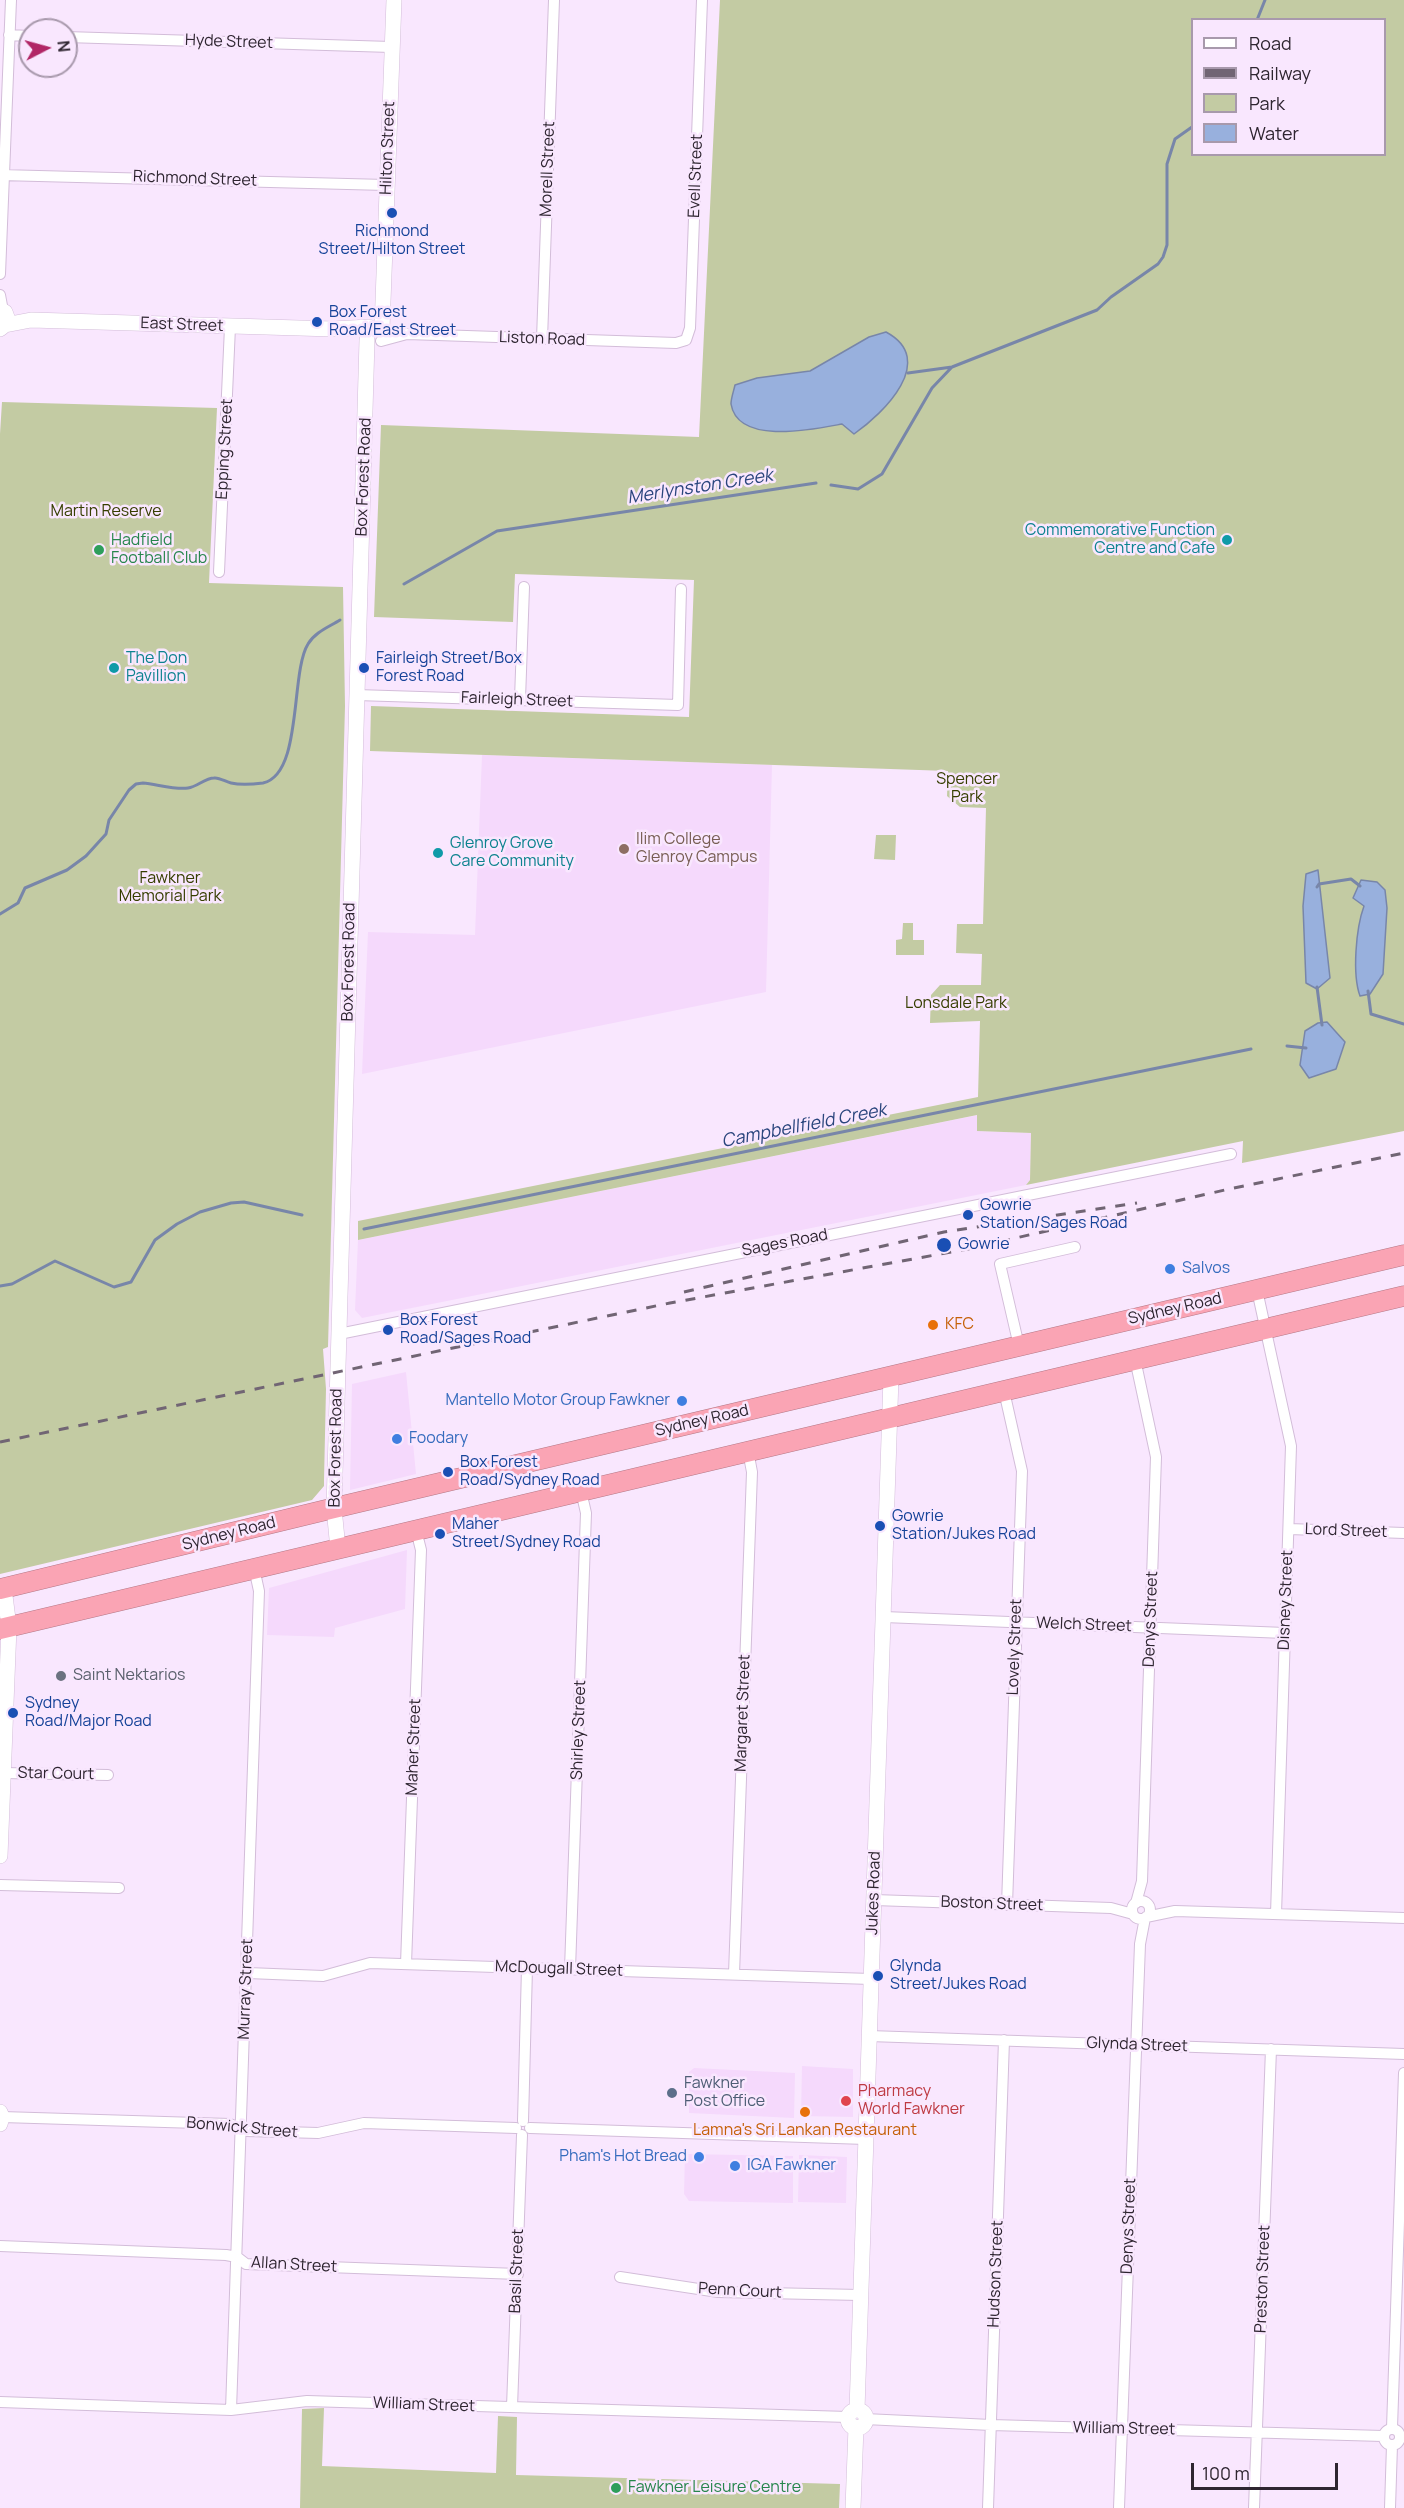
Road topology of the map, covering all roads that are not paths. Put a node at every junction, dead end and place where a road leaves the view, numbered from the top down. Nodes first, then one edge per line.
1 (11, 0) edge
2 (394, 0) edge
3 (554, 0) edge
4 (702, 0) edge
5 (9, 35) junction
6 (18, 35) edge
7 (78, 37) edge
8 (392, 47) junction
9 (2, 175) edge
10 (386, 185) junction
11 (0, 274) edge
12 (0, 295) edge
13 (2, 322) edge
14 (230, 327) junction
15 (375, 334) junction
16 (542, 339) junction
17 (676, 343) joint
18 (367, 376) joint
19 (219, 572) dead end
20 (524, 587) dead end
21 (681, 590) dead end
22 (356, 695) junction
23 (520, 699) junction
24 (1231, 1154) dead end
25 (1075, 1247) dead end
26 (1404, 1255) edge
27 (1257, 1290) junction
28 (1404, 1296) edge
29 (1265, 1328) junction
30 (339, 1334) junction
31 (1019, 1346) junction
32 (1135, 1359) junction
33 (891, 1377) junction
34 (1004, 1391) junction
35 (891, 1417) junction
36 (748, 1451) junction
37 (581, 1491) junction
38 (334, 1508) junction
39 (1288, 1529) junction
40 (416, 1530) junction
41 (1404, 1533) edge
42 (338, 1549) junction
43 (254, 1568) junction
44 (2, 1589) edge
45 (884, 1617) junction
46 (1016, 1622) junction
47 (4, 1628) edge
48 (1151, 1628) junction
49 (1285, 1633) junction
50 (3, 1773) junction
51 (108, 1775) dead end
52 (0, 1856) edge
53 (1142, 1881) junction
54 (0, 1885) edge
55 (119, 1888) dead end
56 (874, 1900) junction
57 (1007, 1905) junction
58 (1148, 1905) junction
59 (1175, 1911) junction
60 (1138, 1912) junction
61 (1276, 1914) junction
62 (1404, 1918) edge
63 (406, 1964) junction
64 (527, 1968) junction
65 (570, 1969) junction
66 (248, 1973) junction
67 (734, 1974) junction
68 (871, 1979) junction
69 (869, 2036) junction
70 (1004, 2040) junction
71 (1136, 2045) junction
72 (1270, 2049) junction
73 (1404, 2054) edge
74 (1404, 2073) edge
75 (1, 2118) edge
76 (240, 2126) junction
77 (523, 2128) junction
78 (866, 2139) junction
79 (0, 2246) edge
80 (237, 2257) junction
81 (518, 2274) junction
82 (620, 2277) dead end
83 (860, 2295) junction
84 (0, 2402) edge
85 (512, 2408) junction
86 (231, 2410) junction
87 (857, 2418) junction
88 (991, 2425) junction
89 (1122, 2428) junction
90 (1257, 2433) junction
91 (1397, 2437) edge
92 (853, 2508) edge
93 (988, 2508) edge
94 (1119, 2508) edge
95 (1254, 2508) edge
96 (1390, 2508) edge

1 - 5 street
2 - 8 street, Hilton Street
3 - 16 street, Morell Street
4 - 17 street, Evell Street
5 - 6 street
5 - 9 street
7 - 8 street, Hyde Street
8 - 10 street, Hilton Street
9 - 10 street, Richmond Street
9 - 11 street
10 - 15 street, Hilton Street
12 - 13 street
13 - 14 street, East Street
14 - 15 street, East Street
14 - 19 street, Epping Street
15 - 16 street, Liston Road
15 - 18 street, Hilton Street
16 - 17 street, Liston Road
18 - 22 street, Box Forest Road
20 - 23 street
21 - 23 street, Fairleigh Street
22 - 23 street, Fairleigh Street
22 - 30 street, Box Forest Road
24 - 30 street, Sages Road
25 - 31 street
26 - 27 highway, Sydney Road
27 - 29 street, Disney Street
27 - 31 highway, Sydney Road
28 - 29 highway
29 - 32 highway
29 - 39 street, Disney Street
30 - 38 street, Box Forest Road
31 - 33 highway, Sydney Road
32 - 34 highway
32 - 48 street, Denys Street
33 - 35 street, Jukes Road
33 - 38 highway, Sydney Road
34 - 35 highway
34 - 46 street, Lovely Street
35 - 36 highway
35 - 45 street, Jukes Road
36 - 37 highway
36 - 67 street, Margaret Street
37 - 40 highway
37 - 65 street, Shirley Street
38 - 42 street, Box Forest Road
38 - 44 highway, Sydney Road
39 - 41 street, Lord Street
39 - 49 street, Disney Street
40 - 42 highway
40 - 63 street, Maher Street
42 - 43 highway
43 - 47 highway
43 - 66 street, Murray Street
44 - 47 street
45 - 46 street, Welch Street
45 - 56 street, Jukes Road
46 - 48 street, Welch Street
46 - 57 street, Lovely Street
47 - 50 street
48 - 49 street, Welch Street
48 - 53 street, Denys Street
49 - 61 street, Disney Street
50 - 51 street, Star Court
50 - 52 street
53 - 58 street, Denys Street
53 - 60 street, Denys Street
54 - 55 street
56 - 57 street, Boston Street
56 - 68 street, Jukes Road
57 - 60 street, Boston Street
58 - 59 street, Boston Street
58 - 60 street
59 - 60 street, Boston Street
59 - 61 street, Boston Street
60 - 71 street, Denys Street
61 - 62 street, Boston Street
63 - 64 street, McDougall Street
63 - 66 street, McDougall Street
64 - 65 street, McDougall Street
64 - 77 street, Basil Street
65 - 67 street, McDougall Street
66 - 76 street, Murray Street
67 - 68 street, McDougall Street
68 - 69 street, Jukes Road
69 - 70 street, Glynda Street
69 - 78 street, Jukes Road
70 - 71 street, Glynda Street
70 - 88 street, Hudson Street
71 - 72 street, Glynda Street
71 - 89 street, Denys Street
72 - 73 street, Glynda Street
72 - 90 street, Preston Street
74 - 91 street
75 - 76 street, Bonwick Street
76 - 77 street, Bonwick Street
76 - 80 street, Murray Street
77 - 78 street, Bonwick Street
77 - 81 street, Basil Street
78 - 83 street, Jukes Road
79 - 80 street, Allan Street
80 - 81 street, Allan Street
80 - 86 street, Murray Street
81 - 85 street, Basil Street
82 - 83 street, Penn Court
83 - 87 street, Jukes Road
84 - 86 street, William Street
85 - 86 street, William Street
85 - 87 street, William Street
87 - 88 street, William Street
87 - 92 street, Jukes Road
88 - 89 street, William Street
88 - 93 street, Hudson Street
89 - 90 street, William Street
89 - 94 street, Denys Street
90 - 91 street, William Street
90 - 95 street, Preston Street
91 - 96 street

